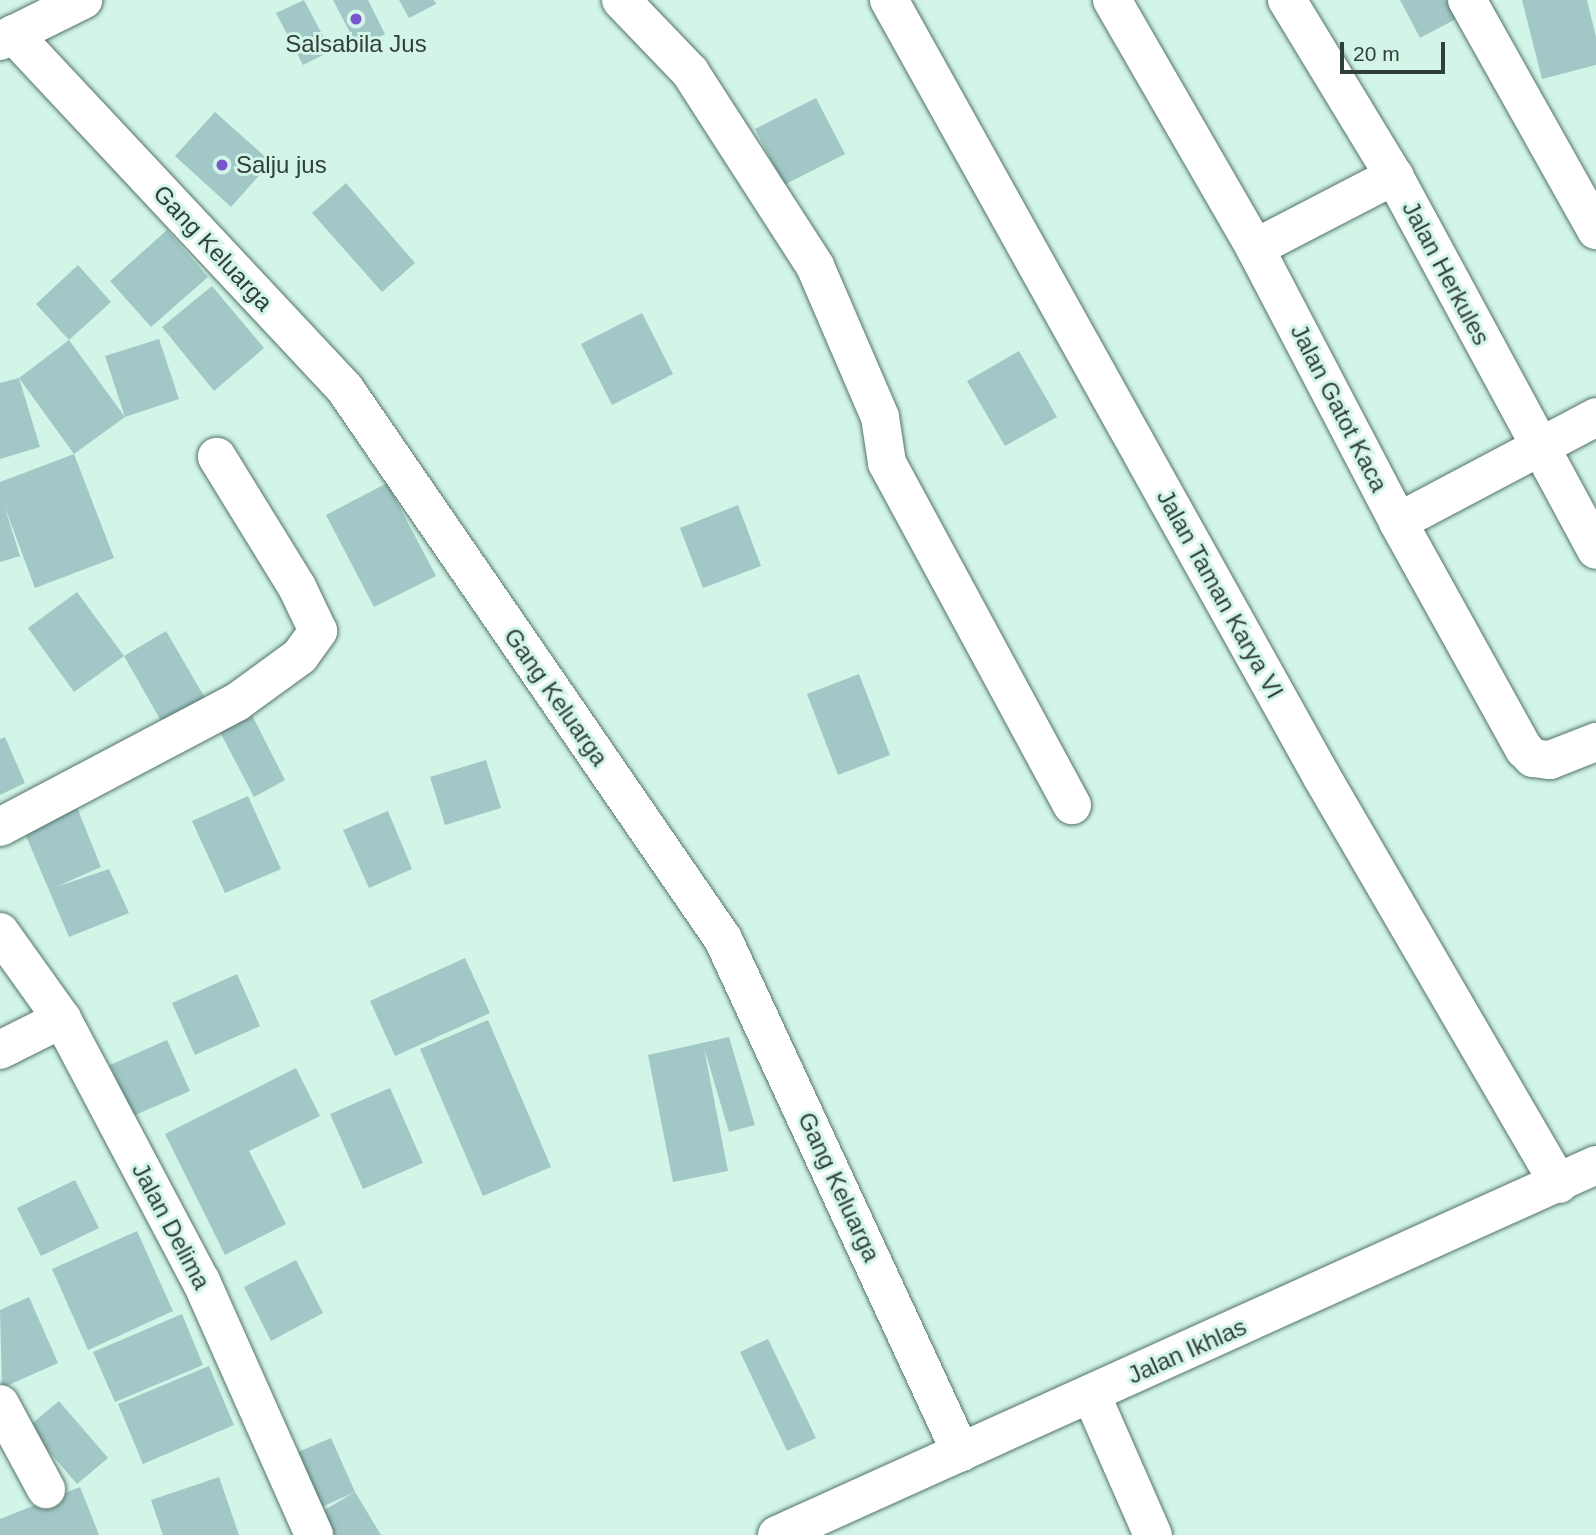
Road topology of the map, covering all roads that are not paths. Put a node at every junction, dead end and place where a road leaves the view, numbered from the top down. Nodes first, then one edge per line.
1 (83, 0) edge
2 (621, 0) edge
3 (888, 0) edge
4 (1112, 0) edge
5 (1287, 0) edge
6 (1467, 0) edge
7 (7, 38) edge
8 (1394, 176) junction
9 (1586, 193) edge
10 (1596, 230) edge
11 (1255, 248) junction
12 (1596, 417) edge
13 (1539, 448) junction
14 (217, 457) dead end
15 (1398, 522) junction
16 (1596, 550) edge
17 (1594, 750) edge
18 (1072, 805) dead end
19 (0, 827) edge
20 (0, 932) edge
21 (62, 1019) junction
22 (0, 1050) edge
23 (1596, 1165) edge
24 (1559, 1184) junction
25 (1091, 1394) junction
26 (0, 1404) edge
27 (961, 1453) junction
28 (46, 1489) dead end
29 (314, 1535) edge
30 (777, 1535) edge
31 (1153, 1535) edge

1 - 7 street
2 - 18 street
3 - 24 street, Jalan Taman Karya VI
4 - 11 street, Jalan Gatot Kaca
5 - 8 street, Jalan Herkules
6 - 9 street
7 - 27 street, Gang Keluarga
8 - 11 street
8 - 13 street, Jalan Herkules
9 - 10 street
11 - 15 street, Jalan Gatot Kaca
12 - 13 street
13 - 15 street
13 - 16 street, Jalan Herkules
14 - 19 street
15 - 17 street, Jalan Gatot Kaca
20 - 21 street, Jalan Delima
21 - 22 street
21 - 29 street, Jalan Delima
23 - 24 street, Jalan Ikhlas
24 - 25 street, Jalan Ikhlas
25 - 27 street, Jalan Ikhlas
25 - 31 street
26 - 28 street
27 - 30 street, Jalan Ikhlas

